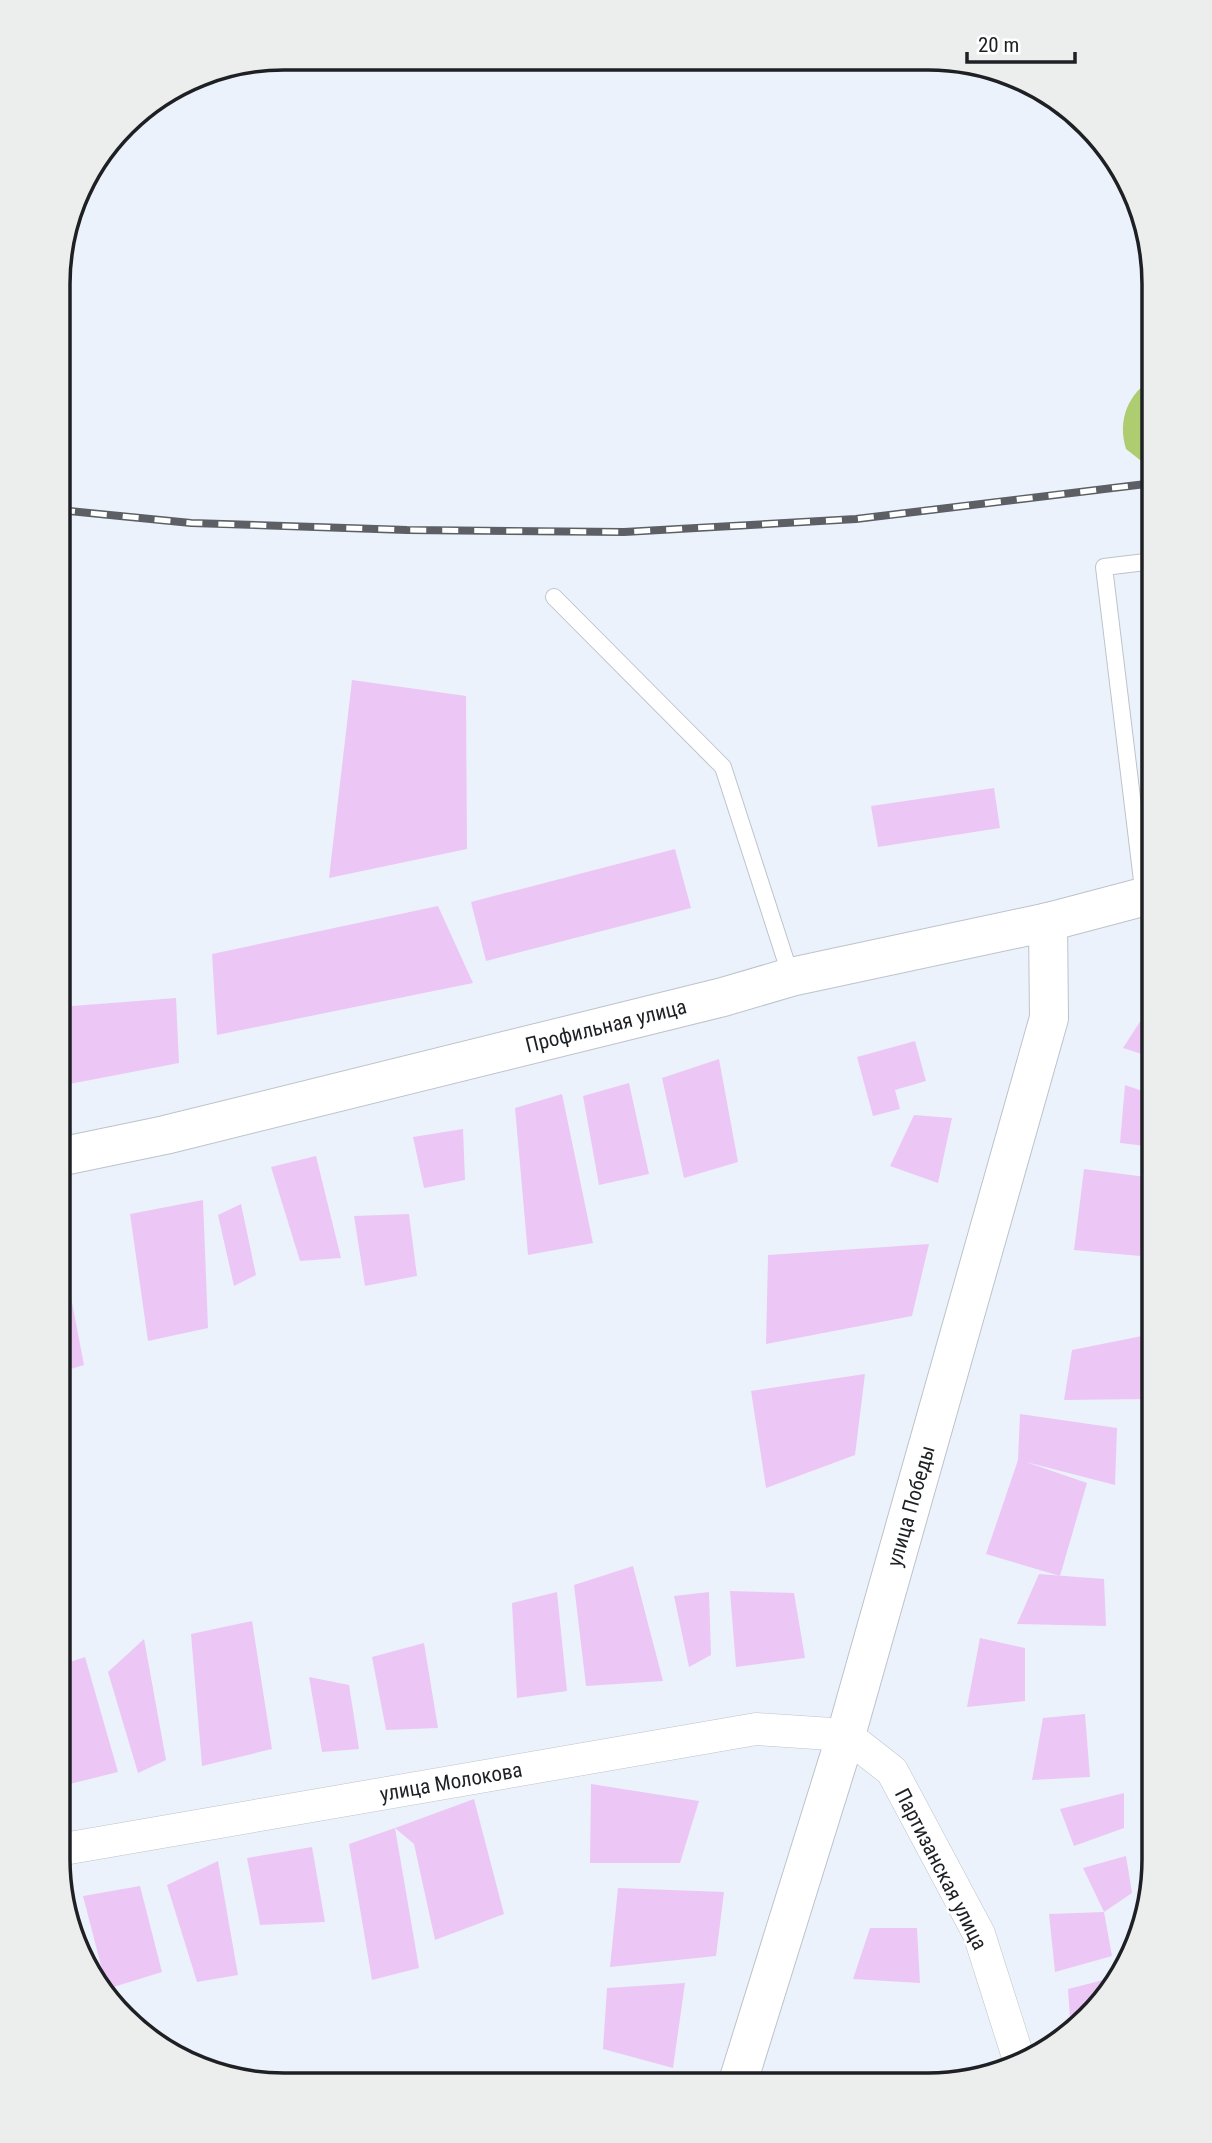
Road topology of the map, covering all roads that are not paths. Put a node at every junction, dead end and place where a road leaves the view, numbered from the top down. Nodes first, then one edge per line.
1 (1142, 562) edge
2 (554, 597) dead end
3 (1142, 844) edge
4 (1142, 897) edge
5 (1048, 922) junction
6 (791, 977) junction
7 (70, 1155) edge
8 (846, 1735) junction
9 (70, 1848) edge
10 (1017, 2053) edge
11 (741, 2073) edge

1 - 3 lane
2 - 6 lane
4 - 5 main road, Профильная улица
5 - 6 main road, Профильная улица
5 - 8 main road, улица Победы
6 - 7 main road, Профильная улица
8 - 9 street, улица Молокова
8 - 10 street, Партизанская улица
8 - 11 main road, улица Победы

